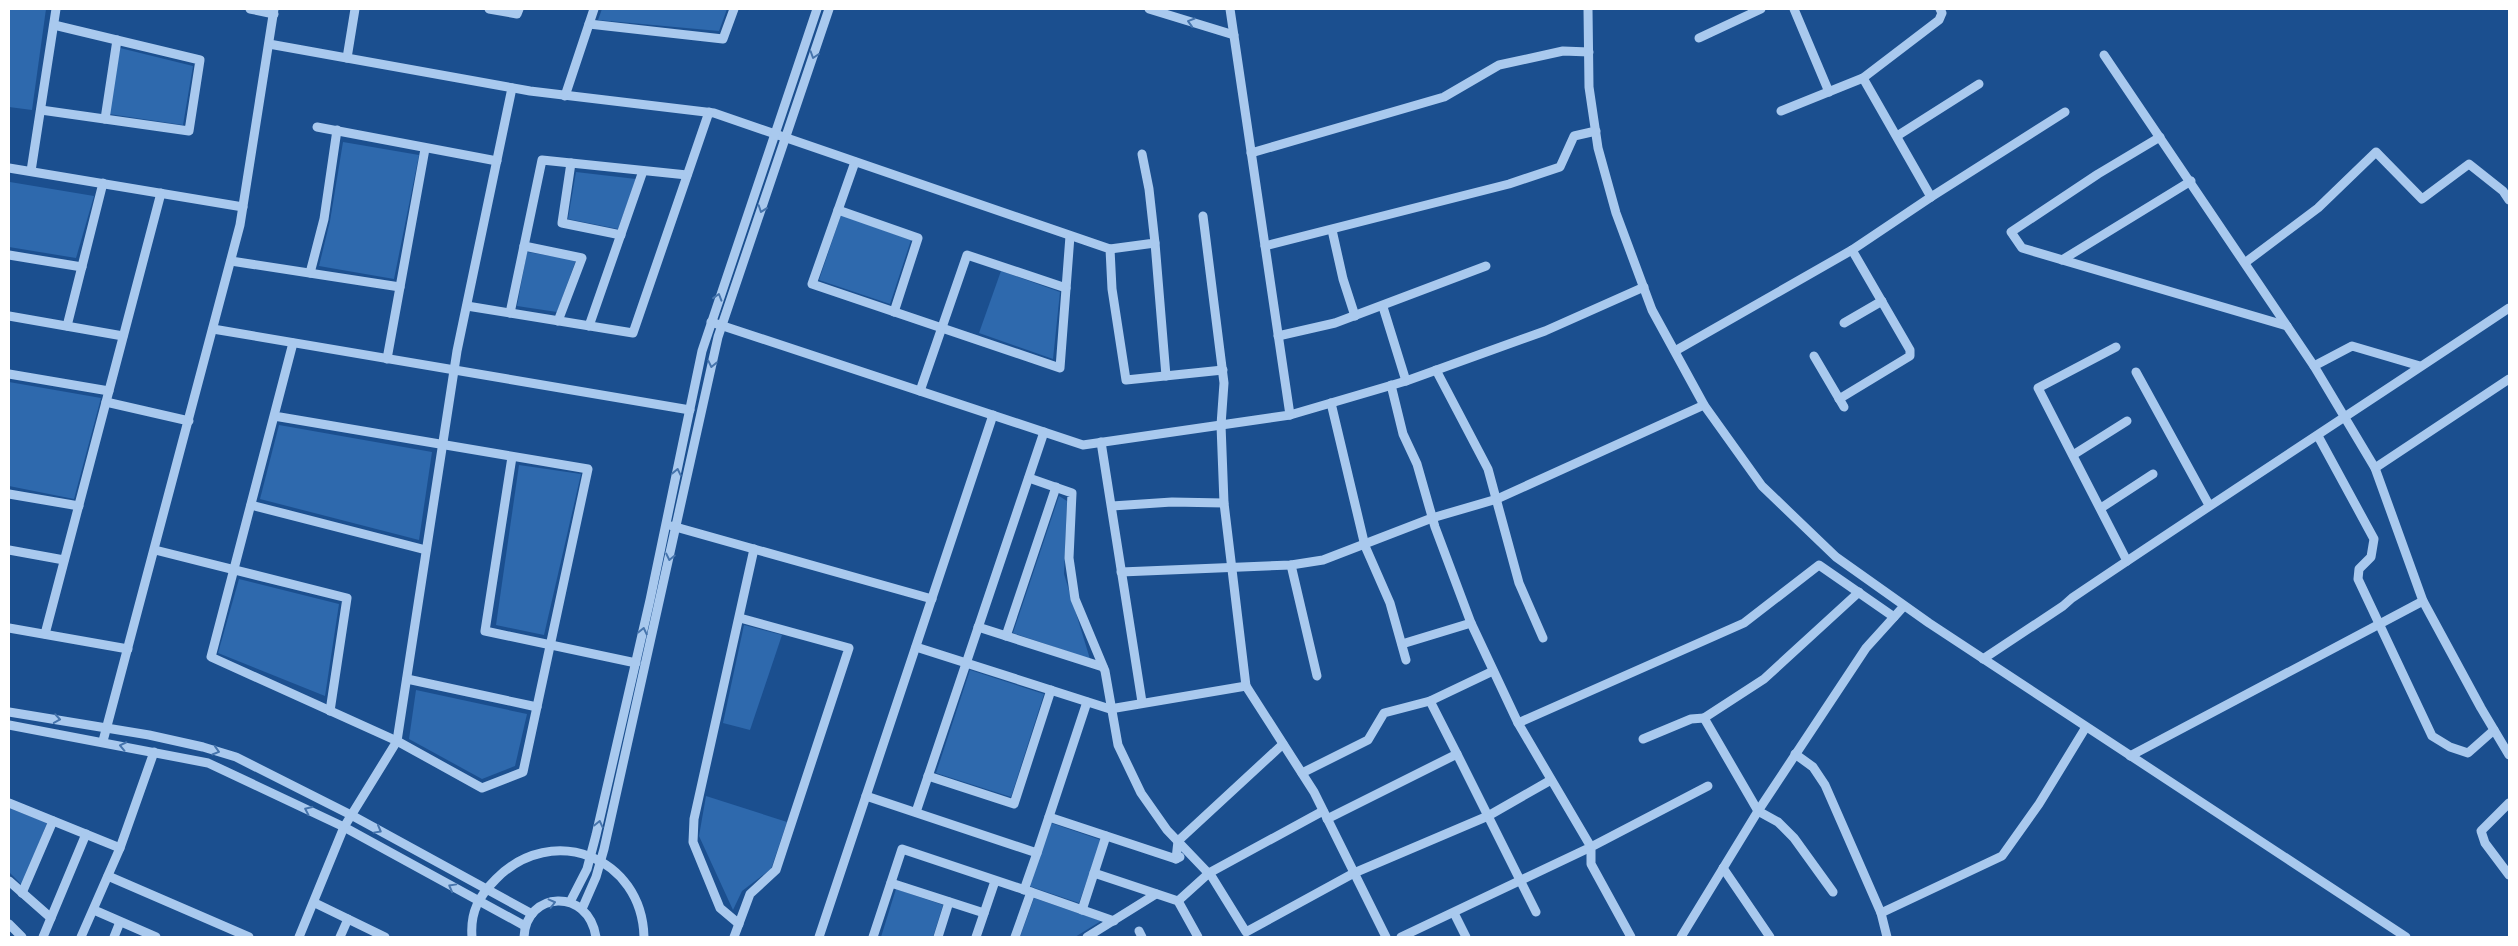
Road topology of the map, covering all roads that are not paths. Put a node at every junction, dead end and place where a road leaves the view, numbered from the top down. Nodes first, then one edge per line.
1 (56, 9) edge
2 (250, 9) edge
3 (355, 9) edge
4 (489, 9) edge
5 (519, 9) edge
6 (594, 9) edge
7 (734, 9) edge
8 (817, 9) edge
9 (829, 9) edge
10 (1148, 9) edge
11 (1230, 9) edge
12 (1588, 9) edge
13 (1761, 9) edge
14 (1794, 9) edge
15 (1940, 9) edge
16 (274, 11) edge
17 (589, 24) junction
18 (54, 25) junction
19 (1234, 35) junction
20 (1699, 38) dead end
21 (117, 40) junction
22 (269, 44) junction
23 (1588, 52) junction
24 (2104, 55) dead end
25 (347, 58) junction
26 (1863, 78) junction
27 (1979, 84) dead end
28 (512, 88) junction
29 (1829, 92) junction
30 (565, 96) junction
31 (41, 110) junction
32 (1781, 111) dead end
33 (709, 112) junction
34 (2065, 112) dead end
35 (105, 119) junction
36 (317, 127) dead end
37 (337, 130) junction
38 (1596, 130) junction
39 (775, 134) junction
40 (1897, 136) junction
41 (2160, 137) junction
42 (786, 138) junction
43 (425, 149) junction
44 (1251, 153) junction
45 (1142, 154) dead end
46 (497, 161) junction
47 (855, 162) junction
48 (571, 163) junction
49 (9, 168) edge
50 (31, 171) junction
51 (643, 171) junction
52 (687, 175) junction
53 (2190, 181) junction
54 (103, 183) junction
55 (161, 193) junction
56 (1931, 197) junction
57 (2509, 200) edge
58 (244, 206) junction
59 (838, 210) junction
60 (1203, 216) dead end
61 (1332, 230) junction
62 (621, 235) junction
63 (1070, 236) junction
64 (1155, 244) junction
65 (524, 246) junction
66 (1265, 246) junction
67 (1110, 249) junction
68 (1852, 250) junction
69 (9, 255) edge
70 (2062, 260) junction
71 (231, 261) junction
72 (2246, 262) junction
73 (1486, 266) dead end
74 (82, 267) junction
75 (310, 273) junction
76 (400, 287) junction
77 (1644, 287) junction
78 (1066, 288) junction
79 (1882, 301) junction
80 (466, 306) junction
81 (1383, 306) junction
82 (2509, 308) edge
83 (894, 312) junction
84 (510, 313) junction
85 (9, 316) edge
86 (1355, 316) junction
87 (558, 321) junction
88 (711, 322) junction
89 (1844, 323) dead end
90 (67, 326) junction
91 (589, 326) junction
92 (722, 326) junction
93 (2287, 326) junction
94 (942, 328) junction
95 (213, 329) junction
96 (123, 336) junction
97 (1278, 336) junction
98 (293, 343) junction
99 (2116, 347) dead end
100 (1675, 351) junction
101 (1814, 356) dead end
102 (387, 359) junction
103 (2314, 366) junction
104 (2420, 366) junction
105 (454, 370) junction
106 (1223, 370) junction
107 (1436, 370) junction
108 (2136, 372) dead end
109 (9, 374) edge
110 (1166, 376) junction
111 (2509, 379) edge
112 (1406, 381) junction
113 (1391, 385) junction
114 (109, 391) junction
115 (920, 391) junction
116 (106, 402) junction
117 (1331, 403) junction
118 (1704, 405) junction
119 (690, 410) junction
120 (993, 415) junction
121 (1290, 415) junction
122 (274, 416) junction
123 (2344, 418) junction
124 (189, 421) junction
125 (2127, 421) dead end
126 (1221, 425) junction
127 (1044, 432) junction
128 (2318, 436) junction
129 (1101, 442) junction
130 (443, 445) junction
131 (2073, 455) junction
132 (512, 457) junction
133 (2374, 468) junction
134 (2153, 474) dead end
135 (1029, 478) junction
136 (1056, 487) junction
137 (9, 494) edge
138 (1497, 499) junction
139 (1224, 502) junction
140 (251, 505) junction
141 (2209, 505) junction
142 (78, 506) junction
143 (1112, 506) junction
144 (2101, 508) junction
145 (1432, 518) junction
146 (666, 524) junction
147 (676, 527) junction
148 (1365, 546) junction
149 (754, 549) junction
150 (9, 550) edge
151 (155, 550) junction
152 (426, 550) junction
153 (64, 560) junction
154 (2127, 561) junction
155 (1291, 565) junction
156 (1233, 568) junction
157 (234, 570) junction
158 (1121, 572) junction
159 (1859, 592) junction
160 (932, 599) junction
161 (2423, 601) junction
162 (1904, 606) junction
163 (1894, 617) junction
164 (740, 618) junction
165 (1471, 624) junction
166 (2380, 624) junction
167 (9, 628) edge
168 (978, 628) junction
169 (45, 634) junction
170 (1006, 636) junction
171 (1543, 638) dead end
172 (1402, 644) junction
173 (550, 645) junction
174 (916, 647) junction
175 (128, 649) junction
176 (1983, 659) junction
177 (1406, 660) dead end
178 (636, 663) junction
179 (966, 663) junction
180 (1104, 667) junction
181 (1493, 671) junction
182 (1317, 676) dead end
183 (407, 679) junction
184 (1246, 686) junction
185 (1051, 690) junction
186 (1430, 701) junction
187 (1087, 702) junction
188 (1142, 702) junction
189 (537, 707) junction
190 (1110, 709) junction
191 (330, 711) junction
192 (9, 712) edge
193 (1704, 718) junction
194 (1518, 724) junction
195 (9, 725) edge
196 (105, 727) junction
197 (2086, 727) junction
198 (2494, 730) junction
199 (1643, 739) dead end
200 (103, 741) junction
201 (397, 741) junction
202 (1283, 744) junction
203 (154, 752) junction
204 (1457, 754) junction
205 (1795, 754) junction
206 (2509, 755) edge
207 (2130, 756) junction
208 (1302, 773) junction
209 (928, 776) junction
210 (1551, 780) junction
211 (1708, 786) dead end
212 (866, 796) junction
213 (9, 803) edge
214 (2509, 803) edge
215 (1758, 810) junction
216 (916, 812) junction
217 (1325, 815) junction
218 (353, 816) junction
219 (1488, 816) junction
220 (1049, 817) junction
221 (53, 821) junction
222 (344, 827) junction
223 (86, 834) junction
224 (1106, 836) junction
225 (1178, 841) junction
226 (120, 848) junction
227 (1591, 848) junction
228 (1037, 853) junction
229 (1189, 853) junction
230 (590, 857) junction
231 (1176, 859) junction
232 (600, 862) junction
233 (1723, 868) junction
234 (2508, 870) edge
235 (1094, 873) junction
236 (1209, 873) junction
237 (1354, 873) junction
238 (108, 876) junction
239 (9, 881) edge
240 (995, 881) junction
241 (1521, 881) junction
242 (891, 883) junction
243 (485, 890) junction
244 (1027, 891) junction
245 (22, 892) junction
246 (1833, 892) dead end
247 (1156, 894) junction
248 (477, 901) junction
249 (1178, 901) junction
250 (570, 902) junction
251 (949, 902) junction
252 (315, 903) junction
253 (582, 909) junction
254 (94, 910) junction
255 (1082, 910) junction
256 (1454, 912) junction
257 (1536, 912) dead end
258 (984, 913) junction
259 (1881, 913) junction
260 (532, 914) junction
261 (51, 918) junction
262 (348, 919) junction
263 (1114, 921) junction
264 (120, 922) junction
265 (9, 924) edge
266 (739, 924) junction
267 (526, 926) junction
268 (1246, 932) junction
269 (151, 936) edge
270 (22, 937) edge
271 (43, 937) edge
272 (81, 937) edge
273 (114, 937) edge
274 (249, 937) edge
275 (299, 937) edge
276 (340, 937) edge
277 (382, 937) edge
278 (472, 937) edge
279 (524, 937) edge
280 (596, 937) edge
281 (644, 937) edge
282 (734, 937) edge
283 (818, 937) edge
284 (873, 937) edge
285 (938, 937) edge
286 (976, 937) edge
287 (1015, 937) edge
288 (1087, 937) edge
289 (1198, 937) edge
290 (1237, 937) edge
291 (1386, 937) edge
292 (1401, 937) edge
293 (1466, 937) edge
294 (1631, 937) edge
295 (1681, 937) edge
296 (1770, 937) edge
297 (1887, 937) edge
298 (2406, 937) edge

1 - 18 street
2 - 16 street
3 - 25 street
4 - 5 street
6 - 17 street
7 - 17 street
8 - 39 street
9 -> 42 street
19 -> 10 street
11 - 19 street
12 - 23 street
13 - 20 street
14 - 29 street
15 - 26 street
16 - 22 street
17 - 30 street
18 - 21 street
18 - 31 street
19 - 44 street
21 - 35 street
21 - 35 street
22 - 25 street
22 - 58 street
23 - 38 street
23 - 44 street
24 - 41 street
25 - 28 street
26 - 29 street
26 - 40 street
27 - 40 street
28 - 30 street
28 - 46 street
29 - 32 street
30 - 33 street
31 - 35 street
31 - 50 street
33 - 39 street
33 - 52 street
34 - 56 street
36 - 37 street
37 - 43 street
37 - 75 street
38 - 61 street
38 - 77 street
39 - 42 street
88 -> 39 street
40 - 56 street
41 - 53 street
41 - 70 street
42 - 47 street
42 -> 92 street
43 - 46 street
43 - 76 street
44 - 66 street
45 - 64 street
46 - 80 street
47 - 59 street
47 - 63 street
48 - 51 street
48 - 62 street
48 - 65 street
49 - 50 street
50 - 54 street
51 - 52 street
51 - 62 street
52 - 91 street
53 - 70 street
53 - 72 street
54 - 55 street
54 - 74 street
55 - 58 street
55 - 96 street
56 - 68 street
57 - 72 street
58 - 71 street
59 - 83 street
59 - 83 street
60 - 106 street
61 - 66 street
61 - 86 street
62 - 91 street
63 - 67 street
63 - 78 street
64 - 67 street
64 - 110 street
65 - 84 street
65 - 87 street
66 - 97 street
67 - 110 street
68 - 79 street
68 - 100 street
69 - 74 street
70 - 93 street
71 - 75 street
71 - 95 street
72 - 93 street
73 - 81 street
74 - 90 street
75 - 76 street
76 - 102 street
77 - 100 street
77 - 107 street
78 - 94 street
78 - 94 street
79 - 89 street
79 - 101 street
80 - 84 street
80 - 105 street
81 - 86 street
81 - 112 street
82 - 104 street
83 - 94 street
84 - 87 street
85 - 90 street
86 - 97 street
87 - 91 street
88 - 92 street
88 - 119 street
90 - 96 street
92 - 115 street
92 -> 147 street
93 - 103 street
94 - 115 street
95 - 98 street
95 - 124 street
96 - 114 street
97 - 121 street
98 - 102 street
98 - 122 street
99 - 131 street
100 - 118 street
102 - 105 street
103 - 104 street
103 - 123 street
104 - 123 street
105 - 119 street
105 - 130 street
106 - 110 street
106 - 126 street
107 - 112 street
107 - 138 street
108 - 141 street
109 - 114 street
111 - 133 street
112 - 113 street
113 - 117 street
113 - 145 street
114 - 116 street
115 - 120 street
116 - 124 street
116 - 142 street
117 - 121 street
117 - 148 street
118 - 138 street
118 - 162 street
146 -> 119 street
120 - 127 street
120 - 160 street
121 - 126 street
122 - 130 street
122 - 140 street
123 - 128 street
123 - 133 street
124 - 151 street
125 - 131 street
126 - 129 street
126 - 139 street
127 - 129 street
127 - 135 street
128 - 141 street
128 - 166 street
129 - 143 street
130 - 132 street
130 - 152 street
131 - 144 street
132 - 173 street
132 - 173 street
133 - 161 street
134 - 144 street
135 - 136 street
135 - 168 street
136 - 170 street
136 - 180 street
137 - 142 street
138 - 145 street
138 - 171 street
139 - 143 street
139 - 156 street
140 - 152 street
140 - 157 street
141 - 154 street
142 - 153 street
143 - 158 street
144 - 154 street
145 - 148 street
145 - 165 street
146 - 147 street
178 -> 146 street
147 - 149 street
147 -> 232 street
148 - 155 street
148 - 172 street
149 - 160 street
149 - 164 street
150 - 153 street
151 - 157 street
151 - 175 street
152 - 183 street
153 - 169 street
154 - 176 street
155 - 156 street
155 - 182 street
156 - 158 street
156 - 184 street
157 - 191 street
157 - 191 street
158 - 188 street
159 - 163 street
159 - 193 street
159 - 194 street
160 - 174 street
161 - 166 street
161 - 198 street
162 - 163 street
162 - 176 street
163 - 205 street
164 - 266 street
164 - 266 street
165 - 172 street
165 - 181 street
166 - 198 street
166 - 207 street
167 - 169 street
168 - 170 street
168 - 179 street
169 - 175 street
170 - 180 street
172 - 177 street
173 - 178 street
173 - 189 street
174 - 179 street
174 - 212 street
175 - 196 street
176 - 197 street
230 -> 178 street
179 - 185 street
179 - 209 street
180 - 190 street
181 - 186 street
181 - 194 street
183 - 189 street
183 - 201 street
184 - 188 street
184 - 202 street
185 - 187 street
185 - 209 street
186 - 204 street
186 - 208 street
187 - 190 street
187 - 220 street
188 - 190 street
189 - 201 street
190 - 225 street
191 - 201 street
192 -> 196 street
193 - 199 street
193 - 215 street
194 - 210 street
195 - 200 street
196 - 200 street
196 -> 218 street
197 - 207 street
197 - 259 street
198 - 206 street
203 -> 200 street
201 - 218 street
202 - 208 street
202 - 225 street
222 -> 203 street
203 - 226 street
204 - 217 street
204 - 219 street
205 - 215 street
205 - 259 street
207 - 298 street
208 - 217 street
209 - 216 street
210 - 219 street
210 - 227 street
211 - 227 street
212 - 216 street
212 - 283 street
213 - 221 street
214 - 234 street
215 - 233 street
215 - 246 street
216 - 228 street
217 - 236 street
217 - 237 street
218 - 222 street
218 -> 243 street
219 - 237 street
219 - 241 street
220 - 224 street
220 - 228 street
221 - 223 street
221 - 245 street
248 -> 222 street
222 - 252 street
223 - 226 street
223 - 261 street
224 - 231 street
224 - 235 street
225 - 229 street
225 - 231 street
226 - 238 street
227 - 241 street
227 - 294 street
228 - 244 street
229 - 231 street
229 - 236 street
230 - 232 street
230 - 243 street
230 - 250 street
232 - 253 street
232 - 281 street
233 - 295 street
233 - 296 street
235 - 247 street
235 - 255 street
236 - 249 street
236 - 268 street
237 - 268 street
237 - 291 street
238 - 254 street
238 - 274 street
239 - 245 street
240 - 242 street
240 - 244 street
240 - 258 street
241 - 256 street
241 - 257 street
242 - 251 street
242 - 284 street
243 - 248 street
243 - 260 street
244 - 255 street
244 - 287 street
245 - 261 street
247 - 249 street
247 - 263 street
248 - 267 street
248 - 278 street
249 - 289 street
250 - 253 street
260 -> 250 street
251 - 258 street
251 - 285 street
252 - 262 street
252 - 275 street
253 - 280 street
254 - 264 street
254 - 272 street
255 - 263 street
256 - 292 street
256 - 293 street
258 - 286 street
259 - 297 street
260 - 267 street
261 - 271 street
262 - 276 street
262 - 277 street
263 - 288 street
264 - 269 street
264 - 273 street
265 - 270 street
266 - 282 street
267 - 279 street
268 - 290 street

